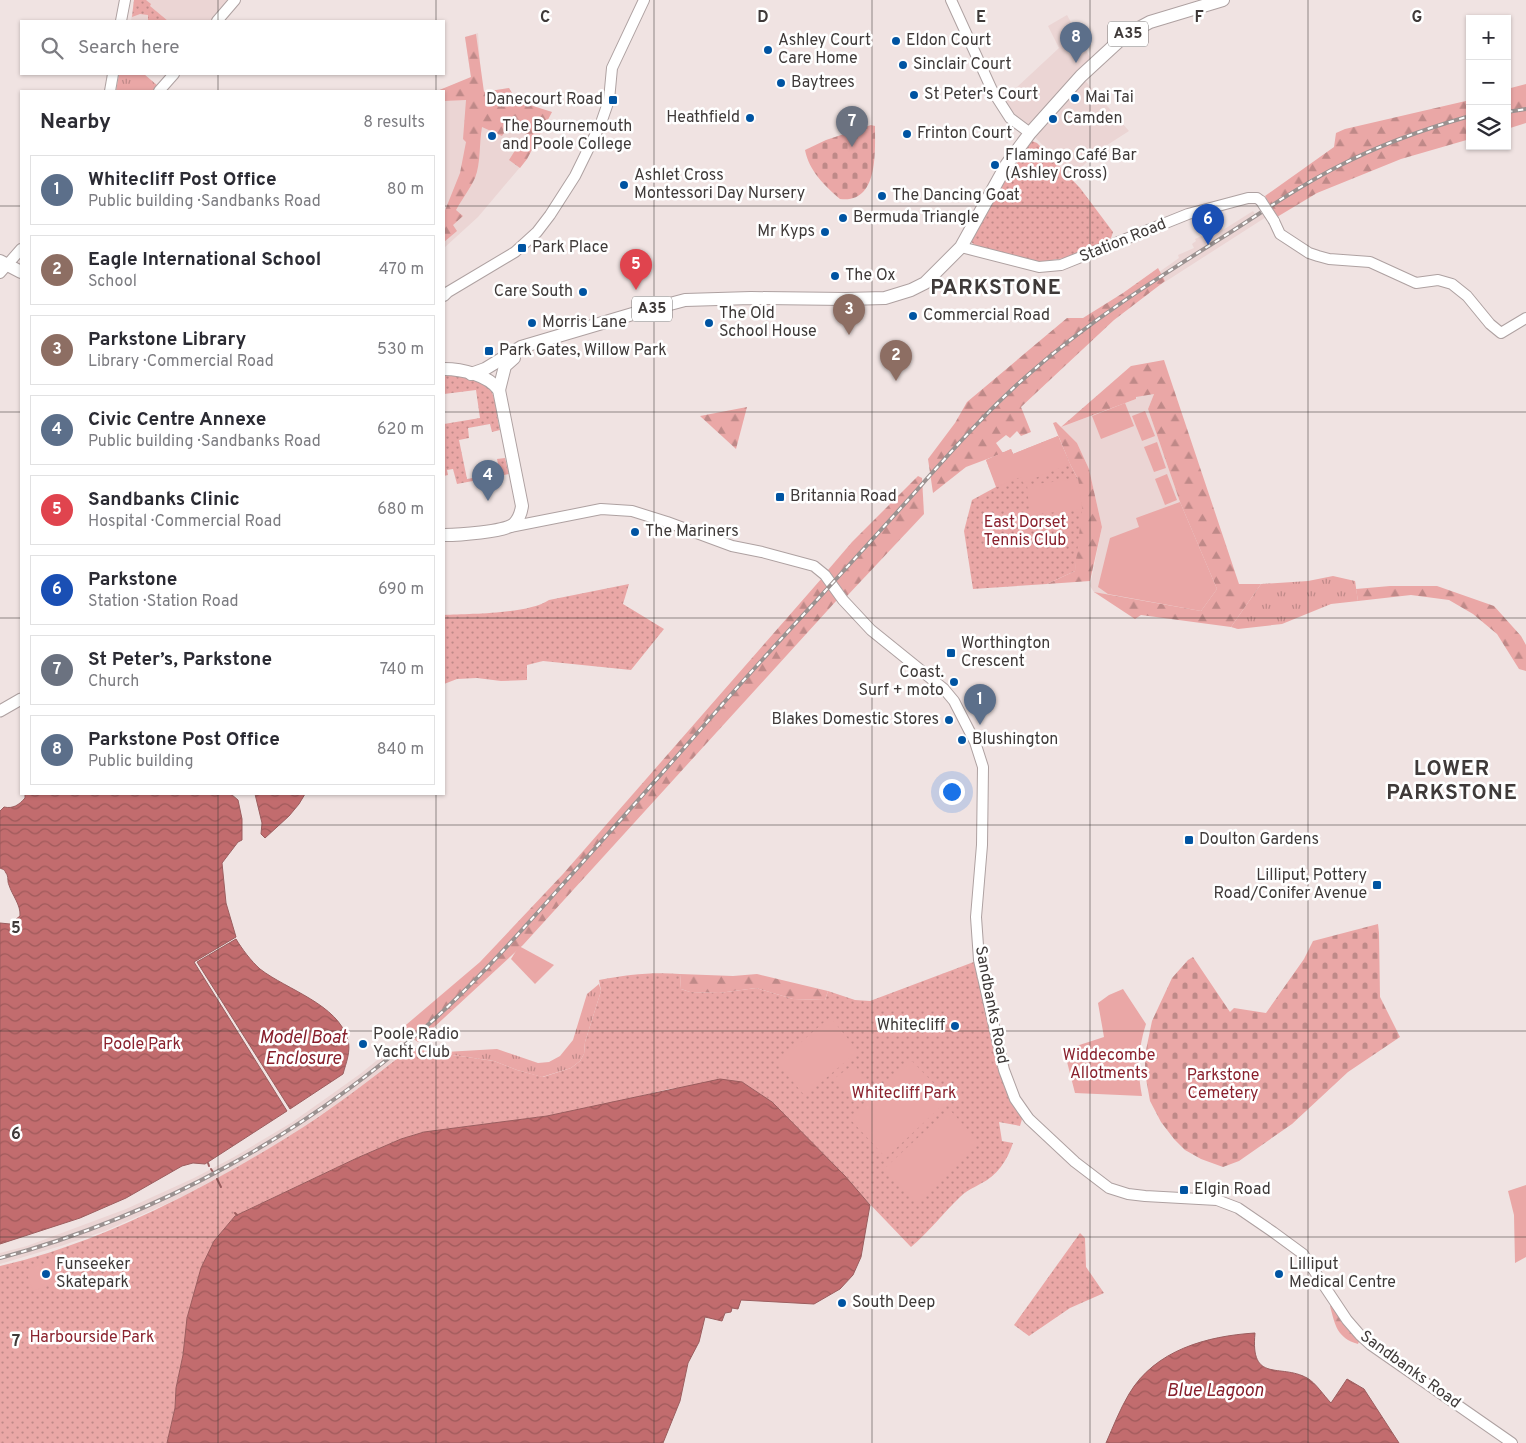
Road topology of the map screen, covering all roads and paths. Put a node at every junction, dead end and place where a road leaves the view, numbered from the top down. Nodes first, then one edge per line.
1 (125, 0) edge
2 (235, 0) edge
3 (644, 0) edge
4 (951, 0) edge
5 (1223, 0) edge
6 (121, 20) edge
7 (218, 20) edge
8 (113, 75) edge
9 (173, 75) edge
10 (110, 90) edge
11 (160, 90) edge
12 (1030, 133) junction
13 (961, 247) junction
14 (20, 250) edge
15 (2, 266) edge
16 (20, 272) edge
17 (445, 295) edge
18 (1526, 318) edge
19 (527, 346) junction
20 (445, 369) edge
21 (471, 374) junction
22 (499, 390) junction
23 (522, 506) junction
24 (546, 520) junction
25 (508, 528) junction
26 (445, 535) edge
27 (20, 700) edge
28 (0, 712) edge
29 (1512, 1443) edge

1 - 6 main road
2 - 7 main road
3 - 17 main road
4 - 12 main road
5 - 12 highway, A35
8 - 10 main road
9 - 11 main road
12 - 13 highway, A35
13 - 18 main road, Station Road, bridge
13 - 19 highway, A35
14 - 15 main road
15 - 16 highway
19 - 21 highway, A35
19 - 22 highway, A35
20 - 21 highway
21 - 22 highway
22 - 23 highway, A35
23 - 24 main road
23 - 25 highway
24 - 25 main road, Sandbanks Road
24 - 29 main road, Sandbanks Road
25 - 26 highway, Sandbanks Road
27 - 28 main road

